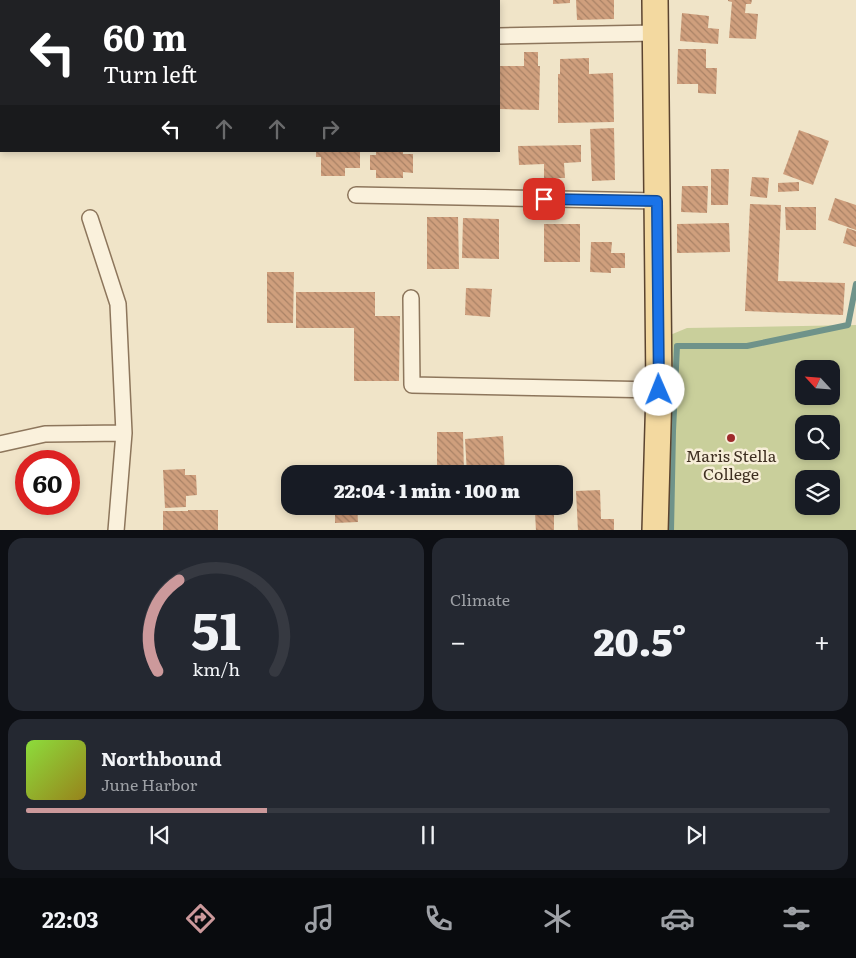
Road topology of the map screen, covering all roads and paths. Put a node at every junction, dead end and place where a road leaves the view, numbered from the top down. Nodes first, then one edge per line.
1 (656, 0) edge
2 (655, 33) junction
3 (500, 36) edge
4 (356, 195) dead end
5 (657, 201) junction
6 (90, 218) dead end
7 (411, 298) dead end
8 (659, 390) junction
9 (124, 433) junction
10 (0, 444) edge
11 (116, 530) edge
12 (655, 530) edge

1 - 2 main road
2 - 3 street
2 - 5 main road
4 - 5 street
5 - 8 main road
6 - 9 street
7 - 8 street
8 - 12 main road
9 - 10 street
9 - 11 street

